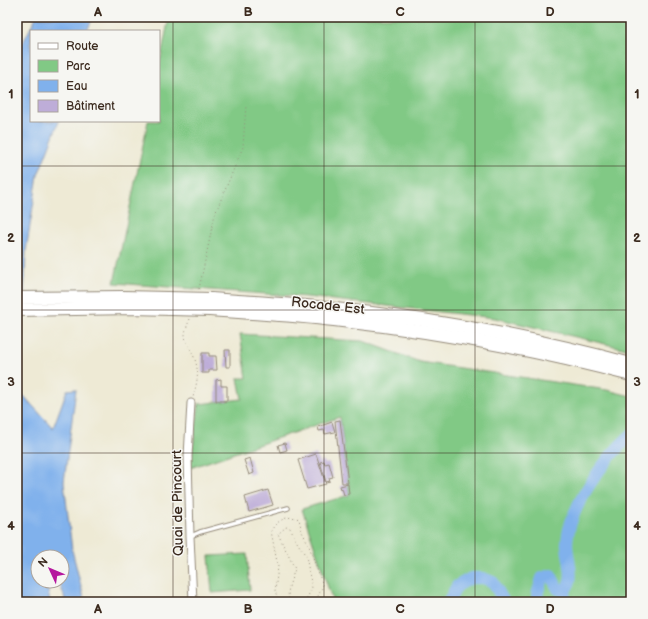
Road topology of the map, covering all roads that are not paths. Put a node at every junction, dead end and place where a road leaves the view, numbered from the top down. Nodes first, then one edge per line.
1 (17, 298) edge
2 (211, 305) junction
3 (17, 310) edge
4 (631, 364) edge
5 (631, 375) edge
6 (191, 403) road end
7 (288, 508) dead end
8 (190, 536) junction
9 (193, 602) edge

1 - 2 highway, Rocade Est, bridge
2 - 3 highway, Rocade Est, bridge
2 - 4 highway, Rocade Est
2 - 5 highway, Rocade Est
6 - 8 street, Quai de Pincourt
7 - 8 lane
8 - 9 street, Quai de Pincourt

